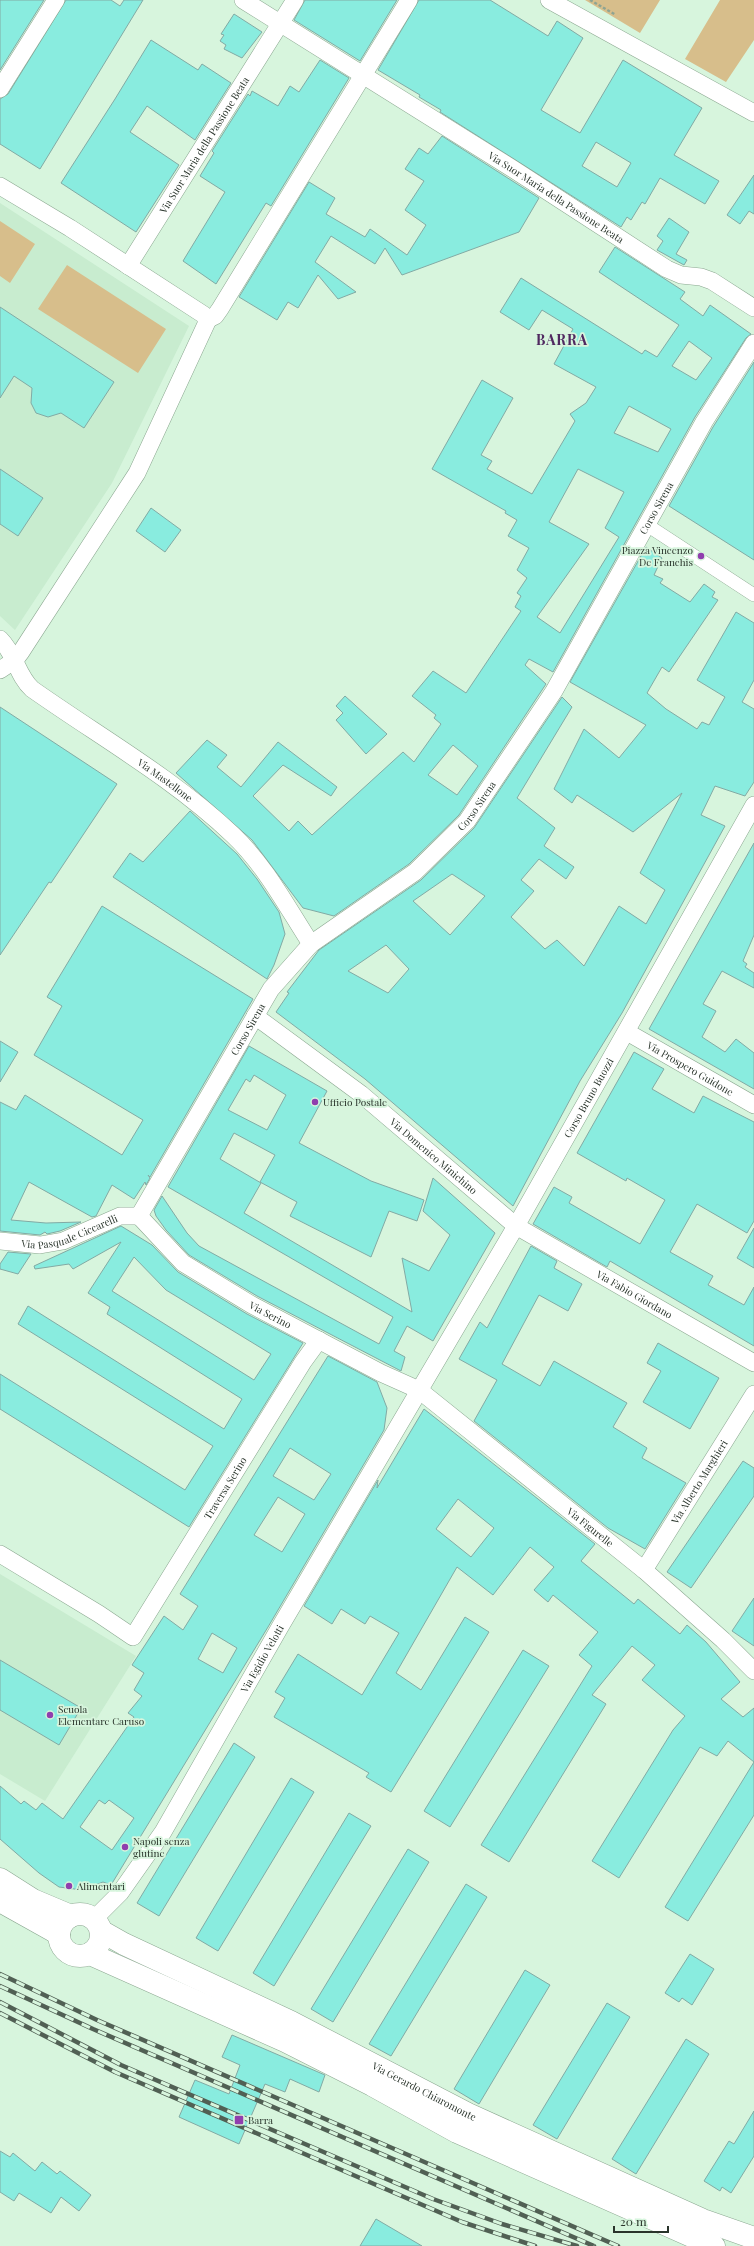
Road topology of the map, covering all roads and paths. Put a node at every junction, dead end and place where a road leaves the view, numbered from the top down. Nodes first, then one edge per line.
1 (56, 0) edge
2 (243, 0) edge
3 (294, 0) edge
4 (409, 0) edge
5 (549, 0) edge
6 (280, 23) junction
7 (363, 75) junction
8 (0, 89) edge
9 (754, 113) edge
10 (0, 186) edge
11 (128, 266) junction
12 (754, 308) edge
13 (207, 320) junction
14 (754, 343) edge
15 (647, 525) junction
16 (754, 595) edge
17 (0, 639) edge
18 (15, 660) junction
19 (0, 670) edge
20 (754, 805) edge
21 (311, 944) junction
22 (255, 1016) junction
23 (627, 1032) junction
24 (754, 1105) edge
25 (139, 1216) junction
26 (516, 1226) junction
27 (0, 1241) edge
28 (319, 1340) junction
29 (754, 1363) edge
30 (420, 1390) junction
31 (754, 1394) edge
32 (0, 1554) edge
33 (644, 1570) junction
34 (754, 1671) edge
35 (0, 1879) edge
36 (0, 1901) edge
37 (71, 1916) junction
38 (98, 1925) junction
39 (59, 1934) junction
40 (90, 1954) junction
41 (754, 2238) edge
42 (714, 2246) edge

1 - 8 street
2 - 6 street, Via Suor Maria della Passione Beata
3 - 6 street, Via Suor Maria della Passione Beata
4 - 7 street
5 - 9 street
6 - 7 street, Via Suor Maria della Passione Beata
6 - 11 street, Via Suor Maria della Passione Beata
7 - 12 street, Via Suor Maria della Passione Beata
7 - 13 street
10 - 11 street
11 - 13 street
13 - 18 street
14 - 15 street, Corso Sirena
15 - 16 street
15 - 21 street, Corso Sirena
17 - 18 street, Via Mastellone
18 - 19 street
18 - 21 street, Via Mastellone
20 - 23 street, Corso Bruno Buozzi
21 - 22 street, Corso Sirena
22 - 25 street, Corso Sirena
22 - 26 street, Via Domenico Minichino
23 - 24 street, Via Prospero Guidone
23 - 26 street, Corso Bruno Buozzi
25 - 27 street, Via Pasquale Ciccarelli
25 - 28 street, Via Serino
26 - 29 street, Via Fabio Giordano
26 - 30 street, Corso Bruno Buozzi
28 - 30 street, Via Serino
28 - 32 street, Traversa Serino
30 - 33 street, Via Figurelle
30 - 38 street, Via Egidio Velotti
31 - 33 street, Via Alberto Marghieri
33 - 34 street, Via Figurelle
35 - 37 street
36 - 39 street
37 - 38 street
37 - 39 street
38 - 40 street
38 - 41 street, Via Gerardo Chiaromonte
39 - 40 street
40 - 42 street, Via Gerardo Chiaromonte

